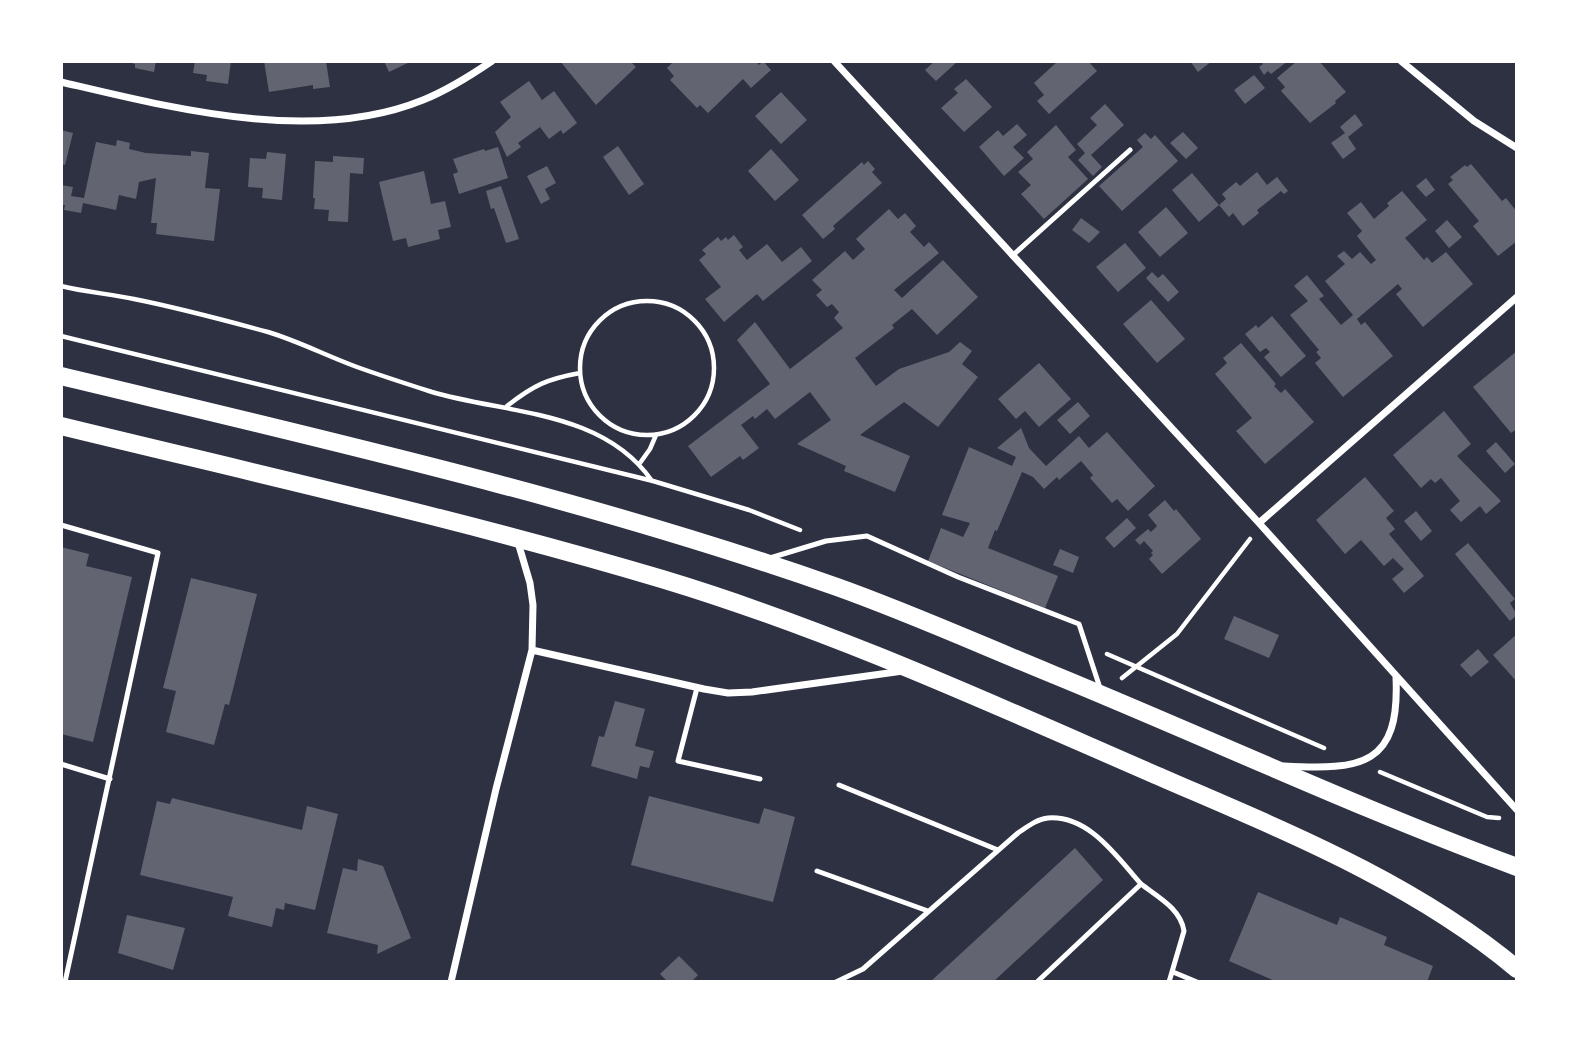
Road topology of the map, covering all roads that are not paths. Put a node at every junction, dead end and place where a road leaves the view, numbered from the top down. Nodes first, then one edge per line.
1 (492, 61) edge
2 (834, 61) edge
3 (1401, 61) edge
4 (61, 82) edge
5 (1517, 148) edge
6 (1130, 150) dead end
7 (1012, 256) junction
8 (1517, 297) edge
9 (61, 376) edge
10 (61, 426) edge
11 (1259, 523) junction
12 (61, 525) edge
13 (517, 539) junction
14 (758, 561) junction
15 (532, 650) junction
16 (916, 670) junction
17 (1396, 676) junction
18 (697, 688) junction
19 (1102, 694) junction
20 (61, 764) edge
21 (1263, 765) junction
22 (110, 779) junction
23 (760, 779) dead end
24 (839, 785) dead end
25 (1517, 810) edge
26 (998, 850) junction
27 (1517, 867) edge
28 (817, 871) dead end
29 (1141, 884) junction
30 (928, 911) junction
31 (1517, 969) edge
32 (1173, 972) junction
33 (65, 982) edge
34 (451, 982) edge
35 (836, 982) edge
36 (1037, 982) edge
37 (1169, 982) edge
38 (1197, 982) edge

1 - 4 street
2 - 7 street
3 - 5 street
6 - 7 lane
7 - 11 street
8 - 11 street
9 - 14 main road
10 - 13 main road
11 - 17 street
12 - 22 lane
13 - 15 street
13 - 16 main road
14 - 19 main road
14 - 19 lane
15 - 18 street
15 - 34 street
16 - 18 street
16 - 31 main road
17 - 21 street
17 - 25 street
18 - 23 lane
19 - 21 main road
20 - 22 lane
21 - 27 main road
22 - 33 lane
24 - 26 lane
26 - 29 lane
26 - 30 lane
28 - 30 lane
29 - 32 lane
29 - 36 lane
30 - 35 lane
32 - 37 lane
32 - 38 lane

